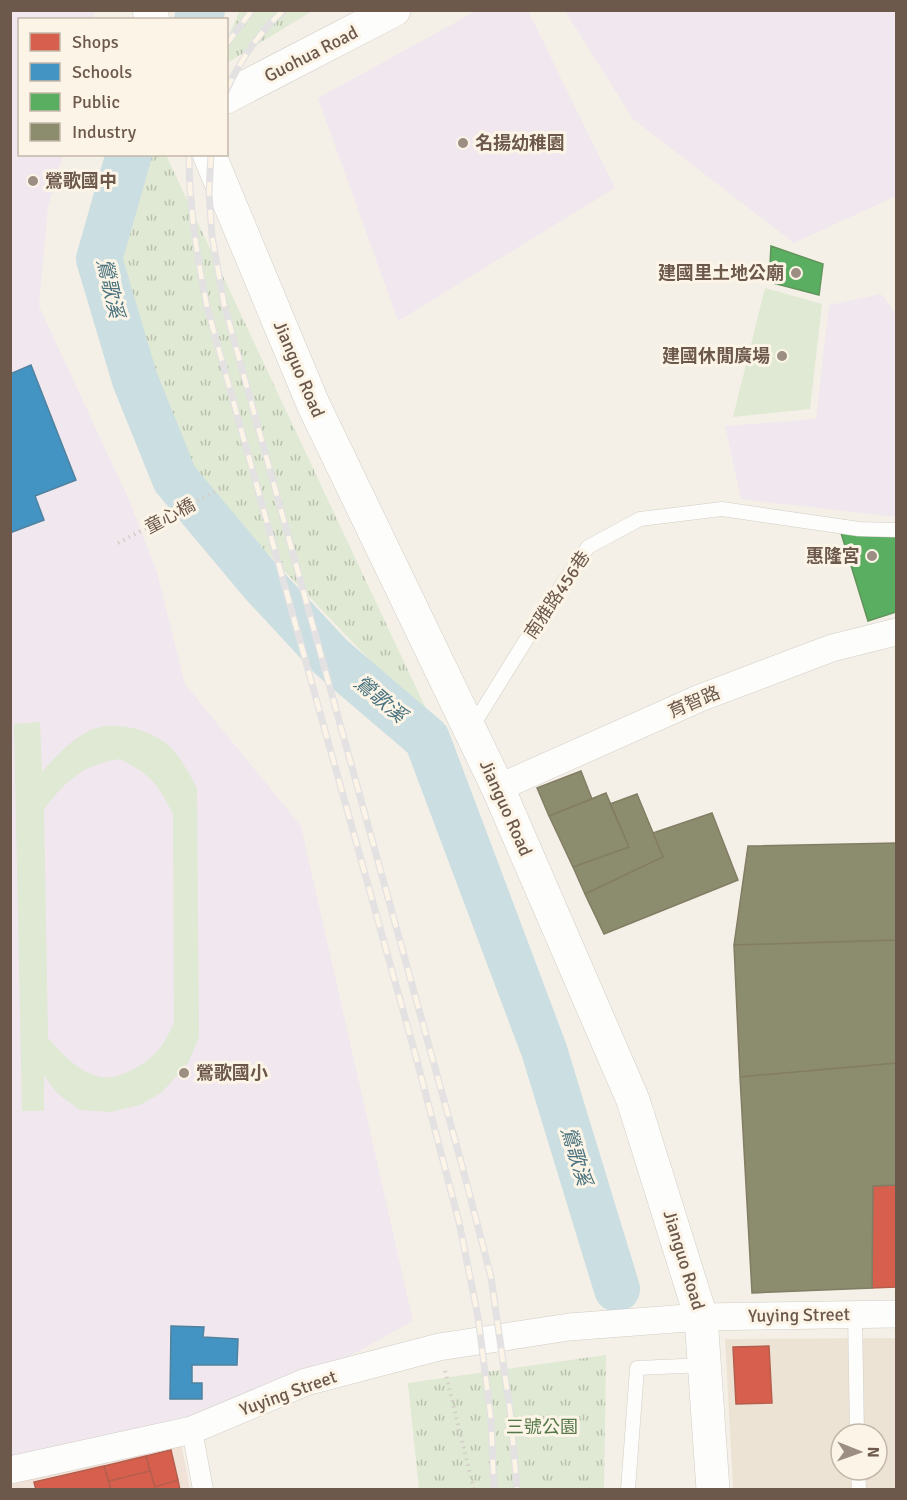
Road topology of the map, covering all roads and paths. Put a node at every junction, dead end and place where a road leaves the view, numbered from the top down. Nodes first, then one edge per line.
1 (394, 10) edge
2 (228, 96) edge
3 (210, 156) edge
4 (221, 488) dead end
5 (897, 530) edge
6 (118, 543) dead end
7 (897, 632) edge
8 (470, 729) junction
9 (498, 788) junction
10 (855, 1314) junction
11 (897, 1314) edge
12 (701, 1317) junction
13 (440, 1347) junction
14 (705, 1365) junction
15 (858, 1422) edge
16 (192, 1430) junction
17 (10, 1470) edge
18 (203, 1490) edge
19 (474, 1490) edge
20 (628, 1490) edge
21 (713, 1490) edge

1 - 2 street, Guohua Road
3 - 8 street, Jianguo Road
4 - 6 path, 童心橋
5 - 8 lane, 南雅路456巷
7 - 9 street, 育智路
8 - 9 street, Jianguo Road
9 - 12 street, Jianguo Road
10 - 11 street, Yuying Street
10 - 12 street, Yuying Street
10 - 15 lane
12 - 13 street, Yuying Street
12 - 14 street, Jianguo Road
13 - 16 street, Yuying Street
13 - 19 path
14 - 20 lane
14 - 21 street, Jianguo Road
16 - 17 street, Yuying Street
16 - 18 street

